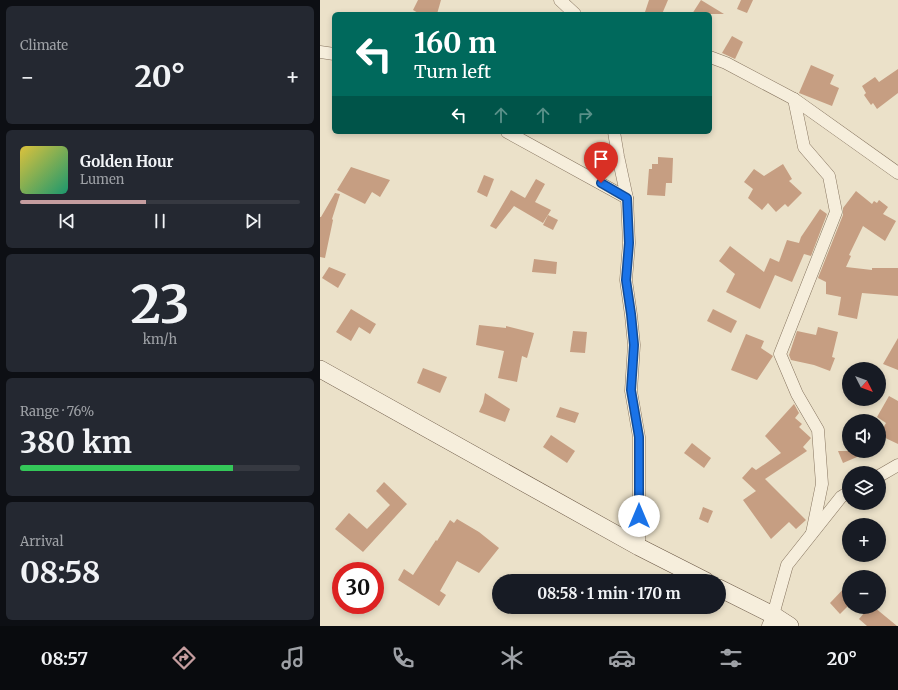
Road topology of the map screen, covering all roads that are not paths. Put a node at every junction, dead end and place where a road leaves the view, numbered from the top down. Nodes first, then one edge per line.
1 (560, 0) edge
2 (573, 12) edge
3 (320, 52) edge
4 (332, 54) edge
5 (712, 59) edge
6 (794, 99) junction
7 (511, 134) edge
8 (614, 134) edge
9 (898, 173) edge
10 (627, 198) junction
11 (320, 369) edge
12 (898, 465) edge
13 (886, 472) edge
14 (842, 496) edge
15 (812, 533) junction
16 (640, 547) junction
17 (692, 574) edge
18 (726, 593) edge
19 (770, 621) edge
20 (790, 626) edge

1 - 2 street
3 - 4 street
5 - 6 street
6 - 9 street
6 - 15 street
7 - 10 street
8 - 10 street
10 - 16 street
11 - 16 main road
12 - 13 street
14 - 15 street
15 - 19 street
16 - 17 main road
18 - 19 main road
19 - 20 main road

